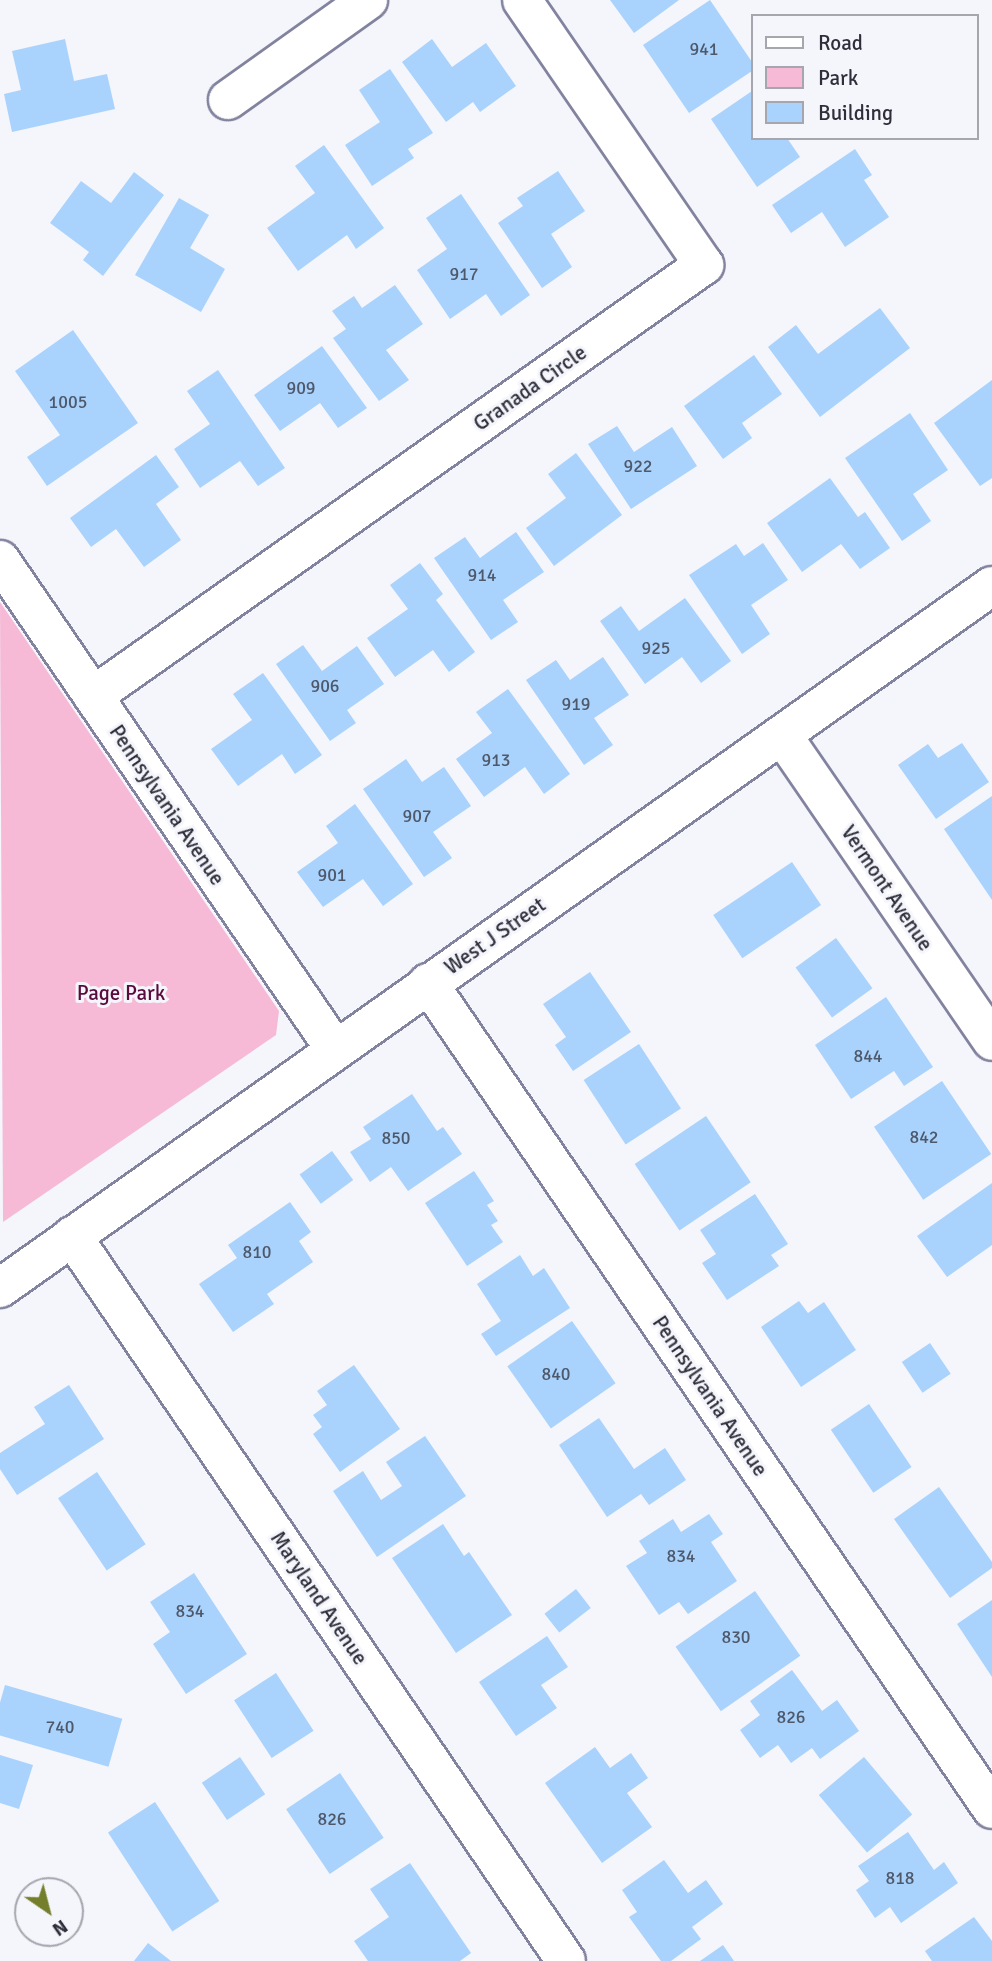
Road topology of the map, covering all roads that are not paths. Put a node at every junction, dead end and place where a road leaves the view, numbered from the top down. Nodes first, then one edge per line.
1 (368, 0) edge
2 (522, 0) edge
3 (228, 100) dead end
4 (0, 560) edge
5 (992, 586) edge
6 (93, 696) junction
7 (782, 735) junction
8 (428, 983) junction
9 (992, 1041) edge
10 (335, 1049) junction
11 (72, 1236) junction
12 (0, 1288) edge
13 (992, 1809) edge
14 (566, 1961) edge

1 - 3 street
2 - 6 street, Granada Circle
4 - 6 street, Pennsylvania Avenue
5 - 7 street, West J Street
6 - 10 street, Pennsylvania Avenue
7 - 8 street, West J Street
7 - 9 street, Vermont Avenue
8 - 10 street, West J Street
8 - 13 street, Pennsylvania Avenue
10 - 11 street, West J Street
11 - 12 street, West J Street
11 - 14 street, Maryland Avenue

